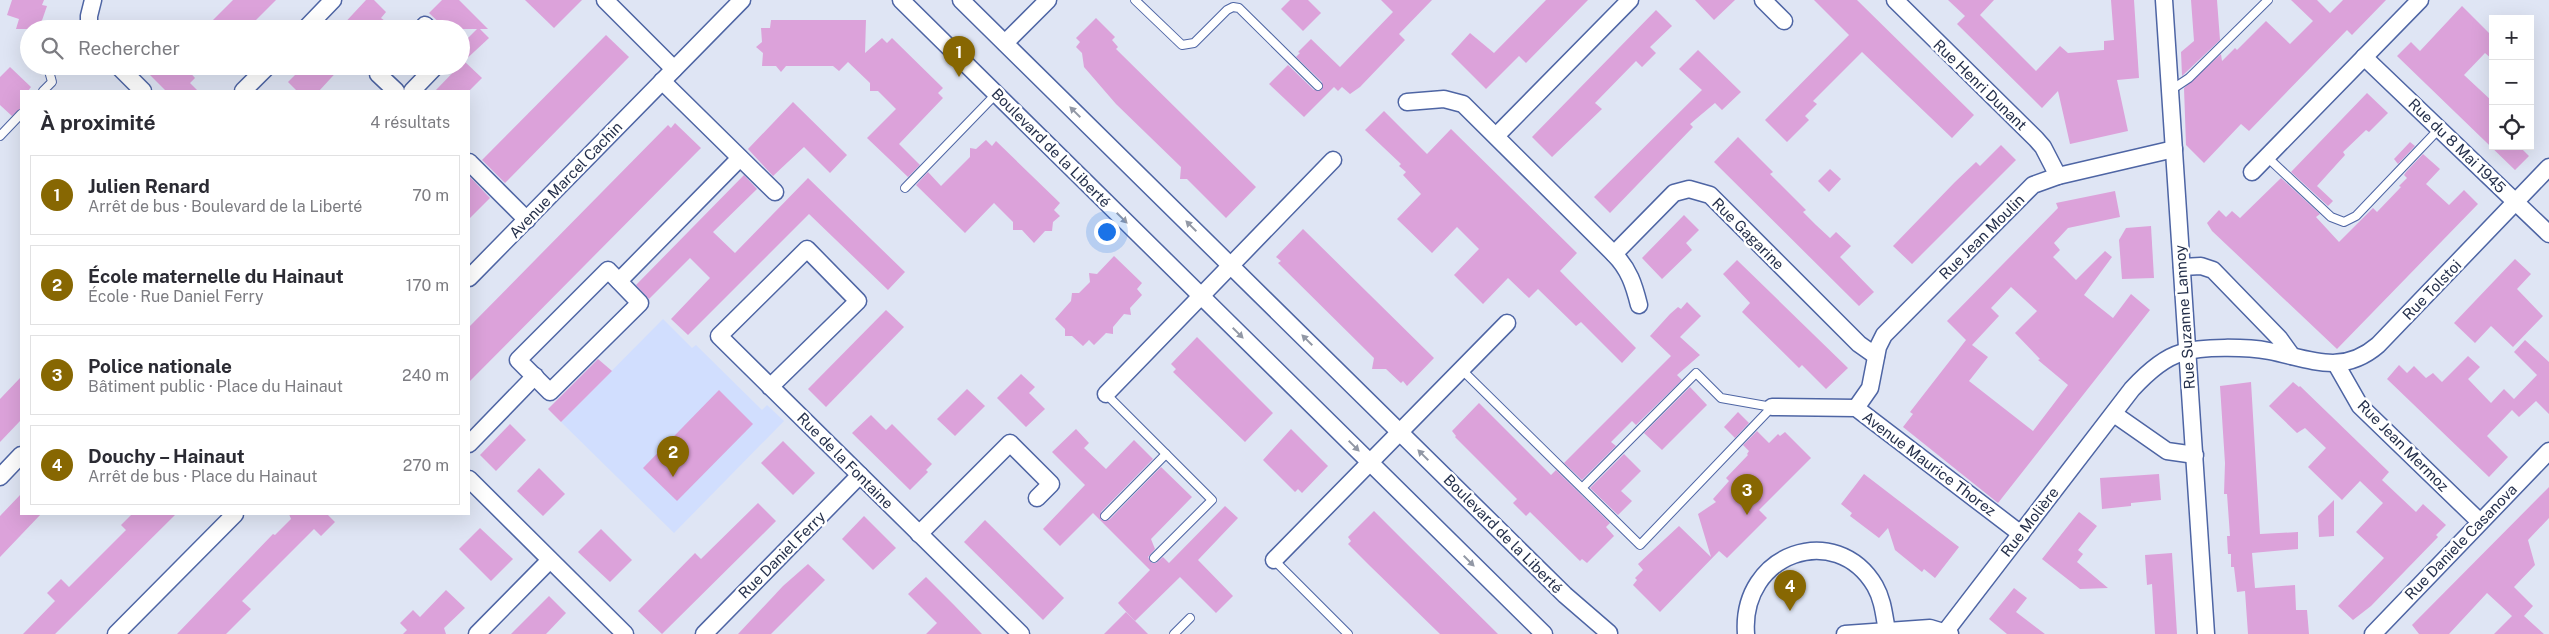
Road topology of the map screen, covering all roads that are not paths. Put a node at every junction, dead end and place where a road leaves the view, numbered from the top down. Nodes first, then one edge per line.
1 (93, 0) edge
2 (333, 0) edge
3 (606, 0) edge
4 (742, 0) edge
5 (900, 0) edge
6 (962, 0) edge
7 (1048, 0) edge
8 (1135, 0) edge
9 (1630, 0) edge
10 (1762, 0) edge
11 (1895, 0) edge
12 (2164, 0) edge
13 (2268, 0) edge
14 (2420, 0) edge
15 (89, 20) edge
16 (314, 20) edge
17 (1784, 21) dead end
18 (1005, 43) junction
19 (2364, 57) junction
20 (674, 69) junction
21 (50, 75) edge
22 (127, 75) edge
23 (259, 75) edge
24 (379, 75) edge
25 (427, 75) edge
26 (662, 81) junction
27 (1318, 86) dead end
28 (44, 90) edge
29 (142, 90) edge
30 (245, 90) edge
31 (395, 90) edge
32 (413, 90) edge
33 (2170, 91) junction
34 (996, 94) junction
35 (1407, 102) dead end
36 (20, 115) edge
37 (2439, 129) junction
38 (0, 136) edge
39 (1496, 136) junction
40 (2174, 149) junction
41 (2267, 157) junction
42 (740, 158) junction
43 (1333, 160) dead end
44 (470, 163) edge
45 (2549, 167) edge
46 (2252, 172) dead end
47 (2058, 176) junction
48 (905, 188) dead end
49 (775, 192) dead end
50 (2515, 202) junction
51 (527, 220) junction
52 (2549, 234) edge
53 (1614, 254) junction
54 (1231, 265) junction
55 (2182, 267) junction
56 (470, 277) edge
57 (619, 281) junction
58 (1201, 296) junction
59 (1639, 305) dead end
60 (1507, 322) dead end
61 (2188, 351) junction
62 (1876, 356) junction
63 (2292, 356) junction
64 (2336, 364) junction
65 (1461, 370) junction
66 (535, 376) junction
67 (770, 387) junction
68 (1106, 394) joint
69 (1772, 407) junction
70 (1856, 408) junction
71 (2114, 414) junction
72 (1400, 432) junction
73 (470, 443) edge
74 (2549, 451) edge
75 (1166, 454) junction
76 (2195, 455) junction
77 (20, 456) edge
78 (1370, 462) junction
79 (860, 475) junction
80 (0, 477) edge
81 (470, 480) edge
82 (1582, 488) junction
83 (1037, 498) dead end
84 (234, 515) edge
85 (1105, 516) dead end
86 (2480, 522) junction
87 (919, 534) junction
88 (2021, 534) junction
89 (1154, 558) dead end
90 (550, 560) junction
91 (1274, 560) joint
92 (1190, 618) dead end
93 (1886, 631) junction
94 (1948, 633) edge
95 (116, 634) edge
96 (477, 634) edge
97 (625, 634) edge
98 (704, 634) edge
99 (1021, 634) edge
100 (1174, 634) edge
101 (1348, 634) edge
102 (1544, 634) edge
103 (1586, 634) edge
104 (1610, 634) edge
105 (1746, 634) edge
106 (1845, 634) edge
107 (2206, 634) edge
108 (2373, 634) edge

1 - 15 street
2 - 16 street
3 - 20 street
4 - 20 street, Avenue Marcel Cachin
5 - 34 street, Boulevard de la Liberté
6 - 18 street, Boulevard de la Liberté
7 - 18 street
8 - 27 lane
9 - 39 street
10 - 17 street
11 - 47 street, Rue Henri Dunant
12 - 33 street, Rue Suzanne Lannoy
13 - 33 lane
14 - 19 street
54 -> 18 street, Boulevard de la Liberté
19 - 37 street, Rue du 8 Mai 1945
19 - 41 street
20 - 26 street, Avenue Marcel Cachin
21 - 28 lane
22 - 29 street
23 - 30 street
24 - 31 street
25 - 32 street
26 - 42 street
26 - 51 street, Avenue Marcel Cachin
33 - 40 street, Rue Suzanne Lannoy
34 - 48 lane
34 -> 58 street, Boulevard de la Liberté
35 - 39 street
36 - 38 lane
37 - 41 lane
37 - 50 street, Rue du 8 Mai 1945
39 - 53 street
40 - 47 street, Rue Jean Moulin
40 - 55 street, Rue Suzanne Lannoy
41 - 46 street
42 - 49 street
42 - 57 street
43 - 54 street
44 - 51 street
45 - 50 street, Rue Tolstoi
47 - 62 street, Rue Jean Moulin
50 - 52 street, Rue du 8 Mai 1945
50 - 64 street, Rue Tolstoi
51 - 56 street, Avenue Marcel Cachin
53 - 59 street
53 - 62 street, Rue Gagarine
54 - 58 street
72 -> 54 street, Boulevard de la Liberté
55 - 61 street, Rue Suzanne Lannoy
55 - 63 street
57 - 66 street
57 - 66 street
58 - 68 street
58 -> 78 street, Boulevard de la Liberté
60 - 65 street
61 - 63 street, Rue Tolstoi
61 - 71 street, Rue Molière
61 - 76 street, Rue Suzanne Lannoy
62 - 70 street, Rue Jean Moulin
63 - 64 street, Rue Tolstoi
64 - 86 street, Rue Jean Mermoz
65 - 72 street
65 - 82 lane
66 - 73 street
67 - 67 street, Rue de la Fontaine
67 - 79 street, Rue de la Fontaine
68 - 75 lane
69 - 70 street, Avenue Maurice Thorez
69 - 82 lane
69 - 82 lane
70 - 88 street, Avenue Maurice Thorez
71 - 76 street
71 - 88 street, Rue Molière
72 - 78 street
104 -> 72 street, Boulevard de la Liberté
74 - 86 street, Rue Daniele Casanova
75 - 85 lane
75 - 89 lane
76 - 107 street, Rue Suzanne Lannoy
77 - 80 street
78 - 91 street
78 -> 102 street, Boulevard de la Liberté
79 - 87 street, Rue de la Fontaine
79 - 98 street, Rue Daniel Ferry
81 - 90 street
83 - 87 street
84 - 95 street
86 - 108 street, Rue Daniele Casanova
87 - 99 street, Rue de la Fontaine
88 - 94 street, Rue Molière
90 - 96 street
90 - 97 street
91 - 101 lane
92 - 100 lane
93 - 94 street
93 - 105 street
93 - 106 street
103 - 104 street

